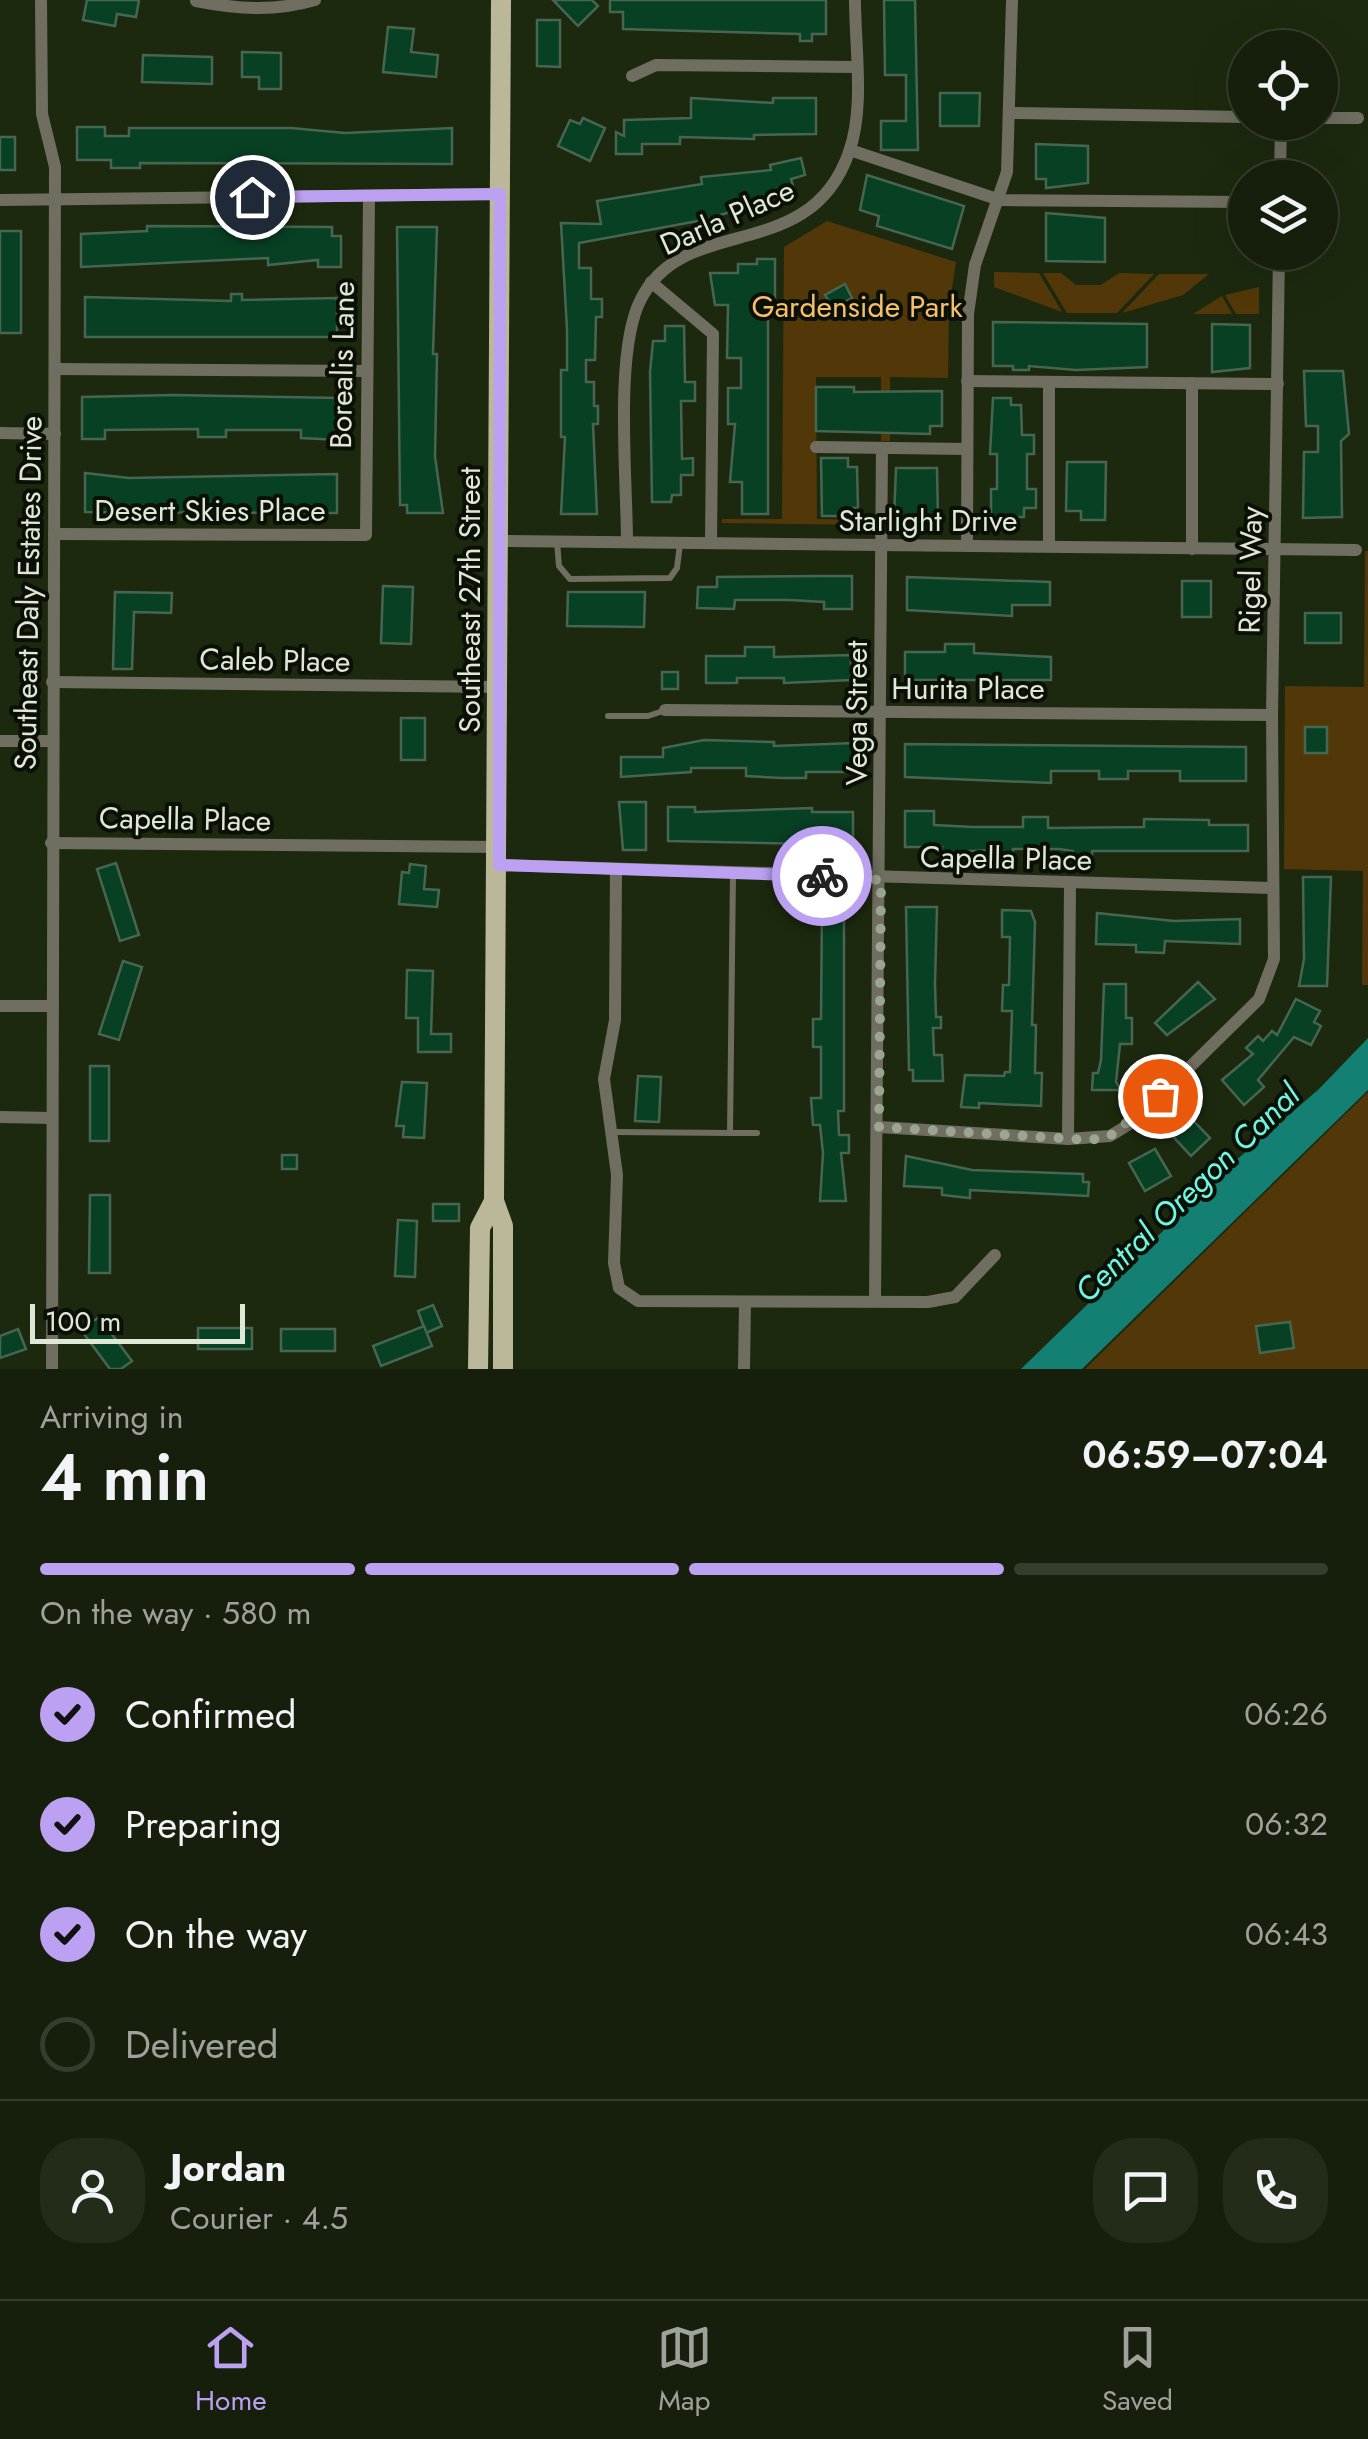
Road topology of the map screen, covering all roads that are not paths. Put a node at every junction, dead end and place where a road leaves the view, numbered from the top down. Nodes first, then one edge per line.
1 (41, 0) edge
2 (315, 0) edge
3 (501, 0) edge
4 (855, 0) edge
5 (1012, 0) edge
6 (196, 1) edge
7 (854, 67) junction
8 (632, 76) dead end
9 (1011, 113) junction
10 (1228, 117) edge
11 (1338, 118) edge
12 (1358, 118) dead end
13 (850, 150) junction
14 (500, 194) junction
15 (369, 196) junction
16 (0, 200) edge
17 (55, 200) junction
18 (1000, 200) junction
19 (1228, 202) edge
20 (1280, 270) edge
21 (651, 282) junction
22 (55, 369) junction
23 (366, 371) junction
24 (967, 381) junction
25 (1049, 382) junction
26 (1192, 384) junction
27 (1278, 384) junction
28 (0, 434) edge
29 (55, 434) junction
30 (816, 447) dead end
31 (882, 448) junction
32 (967, 449) junction
33 (54, 534) junction
34 (366, 535) joint
35 (500, 540) junction
36 (557, 541) junction
37 (627, 542) junction
38 (680, 542) junction
39 (711, 543) junction
40 (967, 544) junction
41 (883, 546) junction
42 (1050, 546) junction
43 (1192, 549) junction
44 (1276, 550) junction
45 (1356, 550) dead end
46 (52, 682) junction
47 (498, 687) junction
48 (665, 710) joint
49 (880, 712) junction
50 (1272, 715) junction
51 (608, 716) dead end
52 (0, 741) edge
53 (52, 741) junction
54 (51, 843) junction
55 (499, 856) junction
56 (616, 869) junction
57 (733, 871) junction
58 (881, 880) junction
59 (1070, 885) junction
60 (1272, 888) junction
61 (0, 1006) edge
62 (51, 1006) junction
63 (0, 1117) edge
64 (51, 1118) junction
65 (879, 1127) junction
66 (613, 1132) junction
67 (730, 1133) junction
68 (758, 1133) dead end
69 (1068, 1140) junction
70 (494, 1201) junction
71 (995, 1255) dead end
72 (875, 1301) junction
73 (745, 1303) junction
74 (52, 1369) edge
75 (478, 1369) edge
76 (503, 1369) edge
77 (744, 1369) edge

1 - 17 street, Southeast Daly Estates Drive
2 - 6 street
3 - 14 main road, Southeast 27th Street
4 - 7 street, Darla Place
5 - 9 street
7 - 8 street
7 - 13 street, Darla Place
9 - 10 street
9 - 18 street
11 - 12 street
13 - 18 street
13 - 21 street, Darla Place
14 - 15 street
14 - 35 main road, Southeast 27th Street
15 - 17 street
15 - 23 street, Borealis Lane
16 - 17 street
17 - 22 street, Southeast Daly Estates Drive
18 - 19 street
18 - 24 street
20 - 27 street, Rigel Way
21 - 37 street, Darla Place
21 - 39 street
22 - 23 street
22 - 29 street, Southeast Daly Estates Drive
23 - 34 street, Borealis Lane
24 - 25 street
24 - 32 street
25 - 26 street
25 - 42 street
26 - 27 street
26 - 43 street
27 - 44 street, Rigel Way
28 - 29 street
29 - 33 street, Southeast Daly Estates Drive
30 - 31 street
31 - 32 street
31 - 41 street, Vega Street
32 - 40 street
33 - 34 street, Desert Skies Place
33 - 46 street, Southeast Daly Estates Drive
35 - 36 street, Starlight Drive
35 - 47 main road, Southeast 27th Street
36 - 37 street, Starlight Drive
36 - 38 lane
37 - 38 street, Starlight Drive
38 - 39 street, Starlight Drive
39 - 41 street, Starlight Drive
40 - 41 street, Starlight Drive
40 - 42 street, Starlight Drive
41 - 49 street, Vega Street
42 - 43 street, Starlight Drive
43 - 44 street, Starlight Drive
44 - 45 street, Starlight Drive
44 - 50 street, Rigel Way
46 - 47 street, Caleb Place
46 - 53 street, Southeast Daly Estates Drive
47 - 55 main road, Southeast 27th Street
48 - 49 street, Hurita Place
48 - 51 lane
49 - 50 street, Hurita Place
49 - 58 street, Vega Street
50 - 60 street, Rigel Way
52 - 53 street
53 - 54 street, Southeast Daly Estates Drive
54 - 55 street, Capella Place
54 - 62 street, Southeast Daly Estates Drive
55 - 56 street, Capella Place
55 - 70 main road, Southeast 27th Street
56 - 57 street, Capella Place
56 - 66 street
57 - 58 street, Capella Place
57 - 67 lane
58 - 59 street, Capella Place
58 - 65 street, Vega Street
59 - 60 street, Capella Place
59 - 69 street
60 - 69 street, Rigel Way
61 - 62 street
62 - 64 street, Southeast Daly Estates Drive
63 - 64 street
64 - 74 street, Southeast Daly Estates Drive
65 - 69 street, Rigel Way
65 - 72 street, Vega Street
66 - 67 lane
66 - 73 street
67 - 68 lane
70 - 75 main road, Southeast 27th Street
70 - 76 main road, Southeast 27th Street
71 - 72 street
72 - 73 street
73 - 77 street

